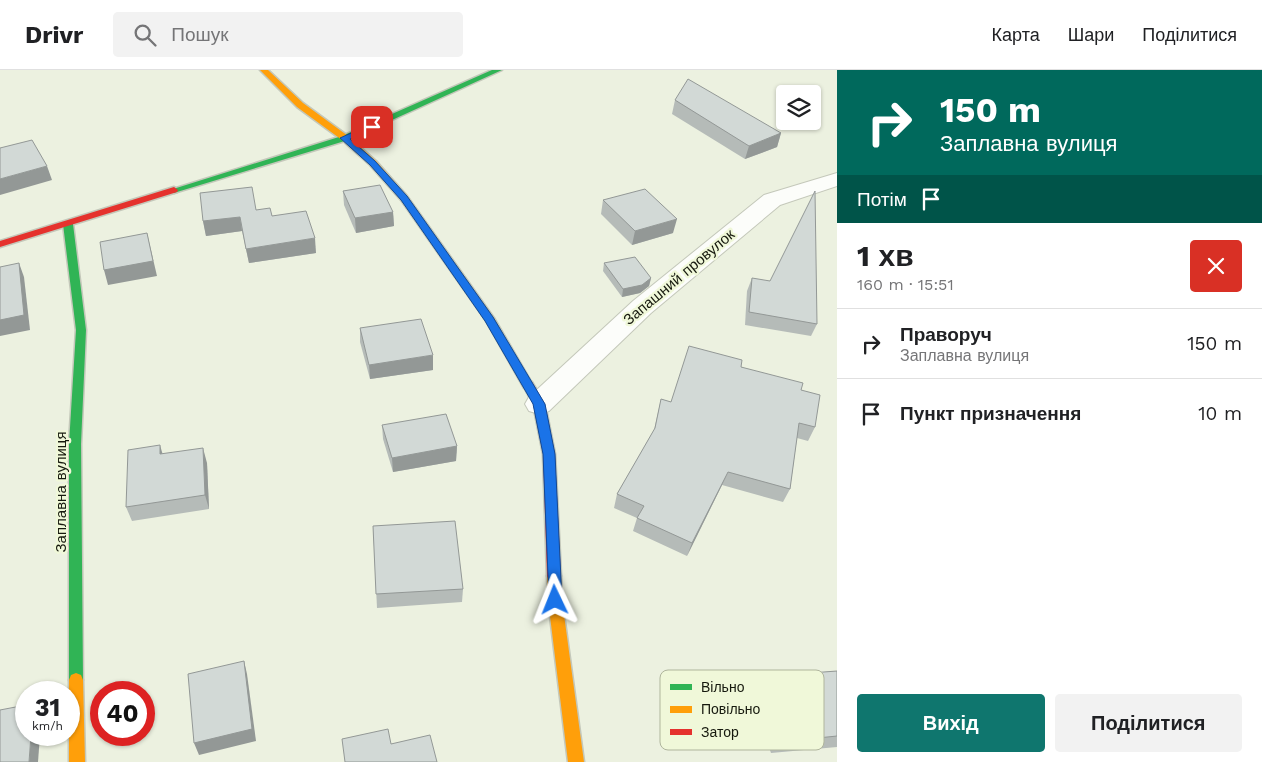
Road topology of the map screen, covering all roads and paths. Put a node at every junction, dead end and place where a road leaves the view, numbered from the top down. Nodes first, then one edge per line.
1 (264, 70) edge
2 (498, 70) edge
3 (344, 138) junction
4 (837, 179) edge
5 (68, 224) junction
6 (0, 244) edge
7 (539, 404) junction
8 (77, 762) edge
9 (576, 762) edge

1 - 3 street
2 - 3 street
3 - 5 street
3 - 7 street
4 - 7 street, Запашний провулок
5 - 6 street
5 - 8 street, Заплавна вулиця
7 - 9 street

